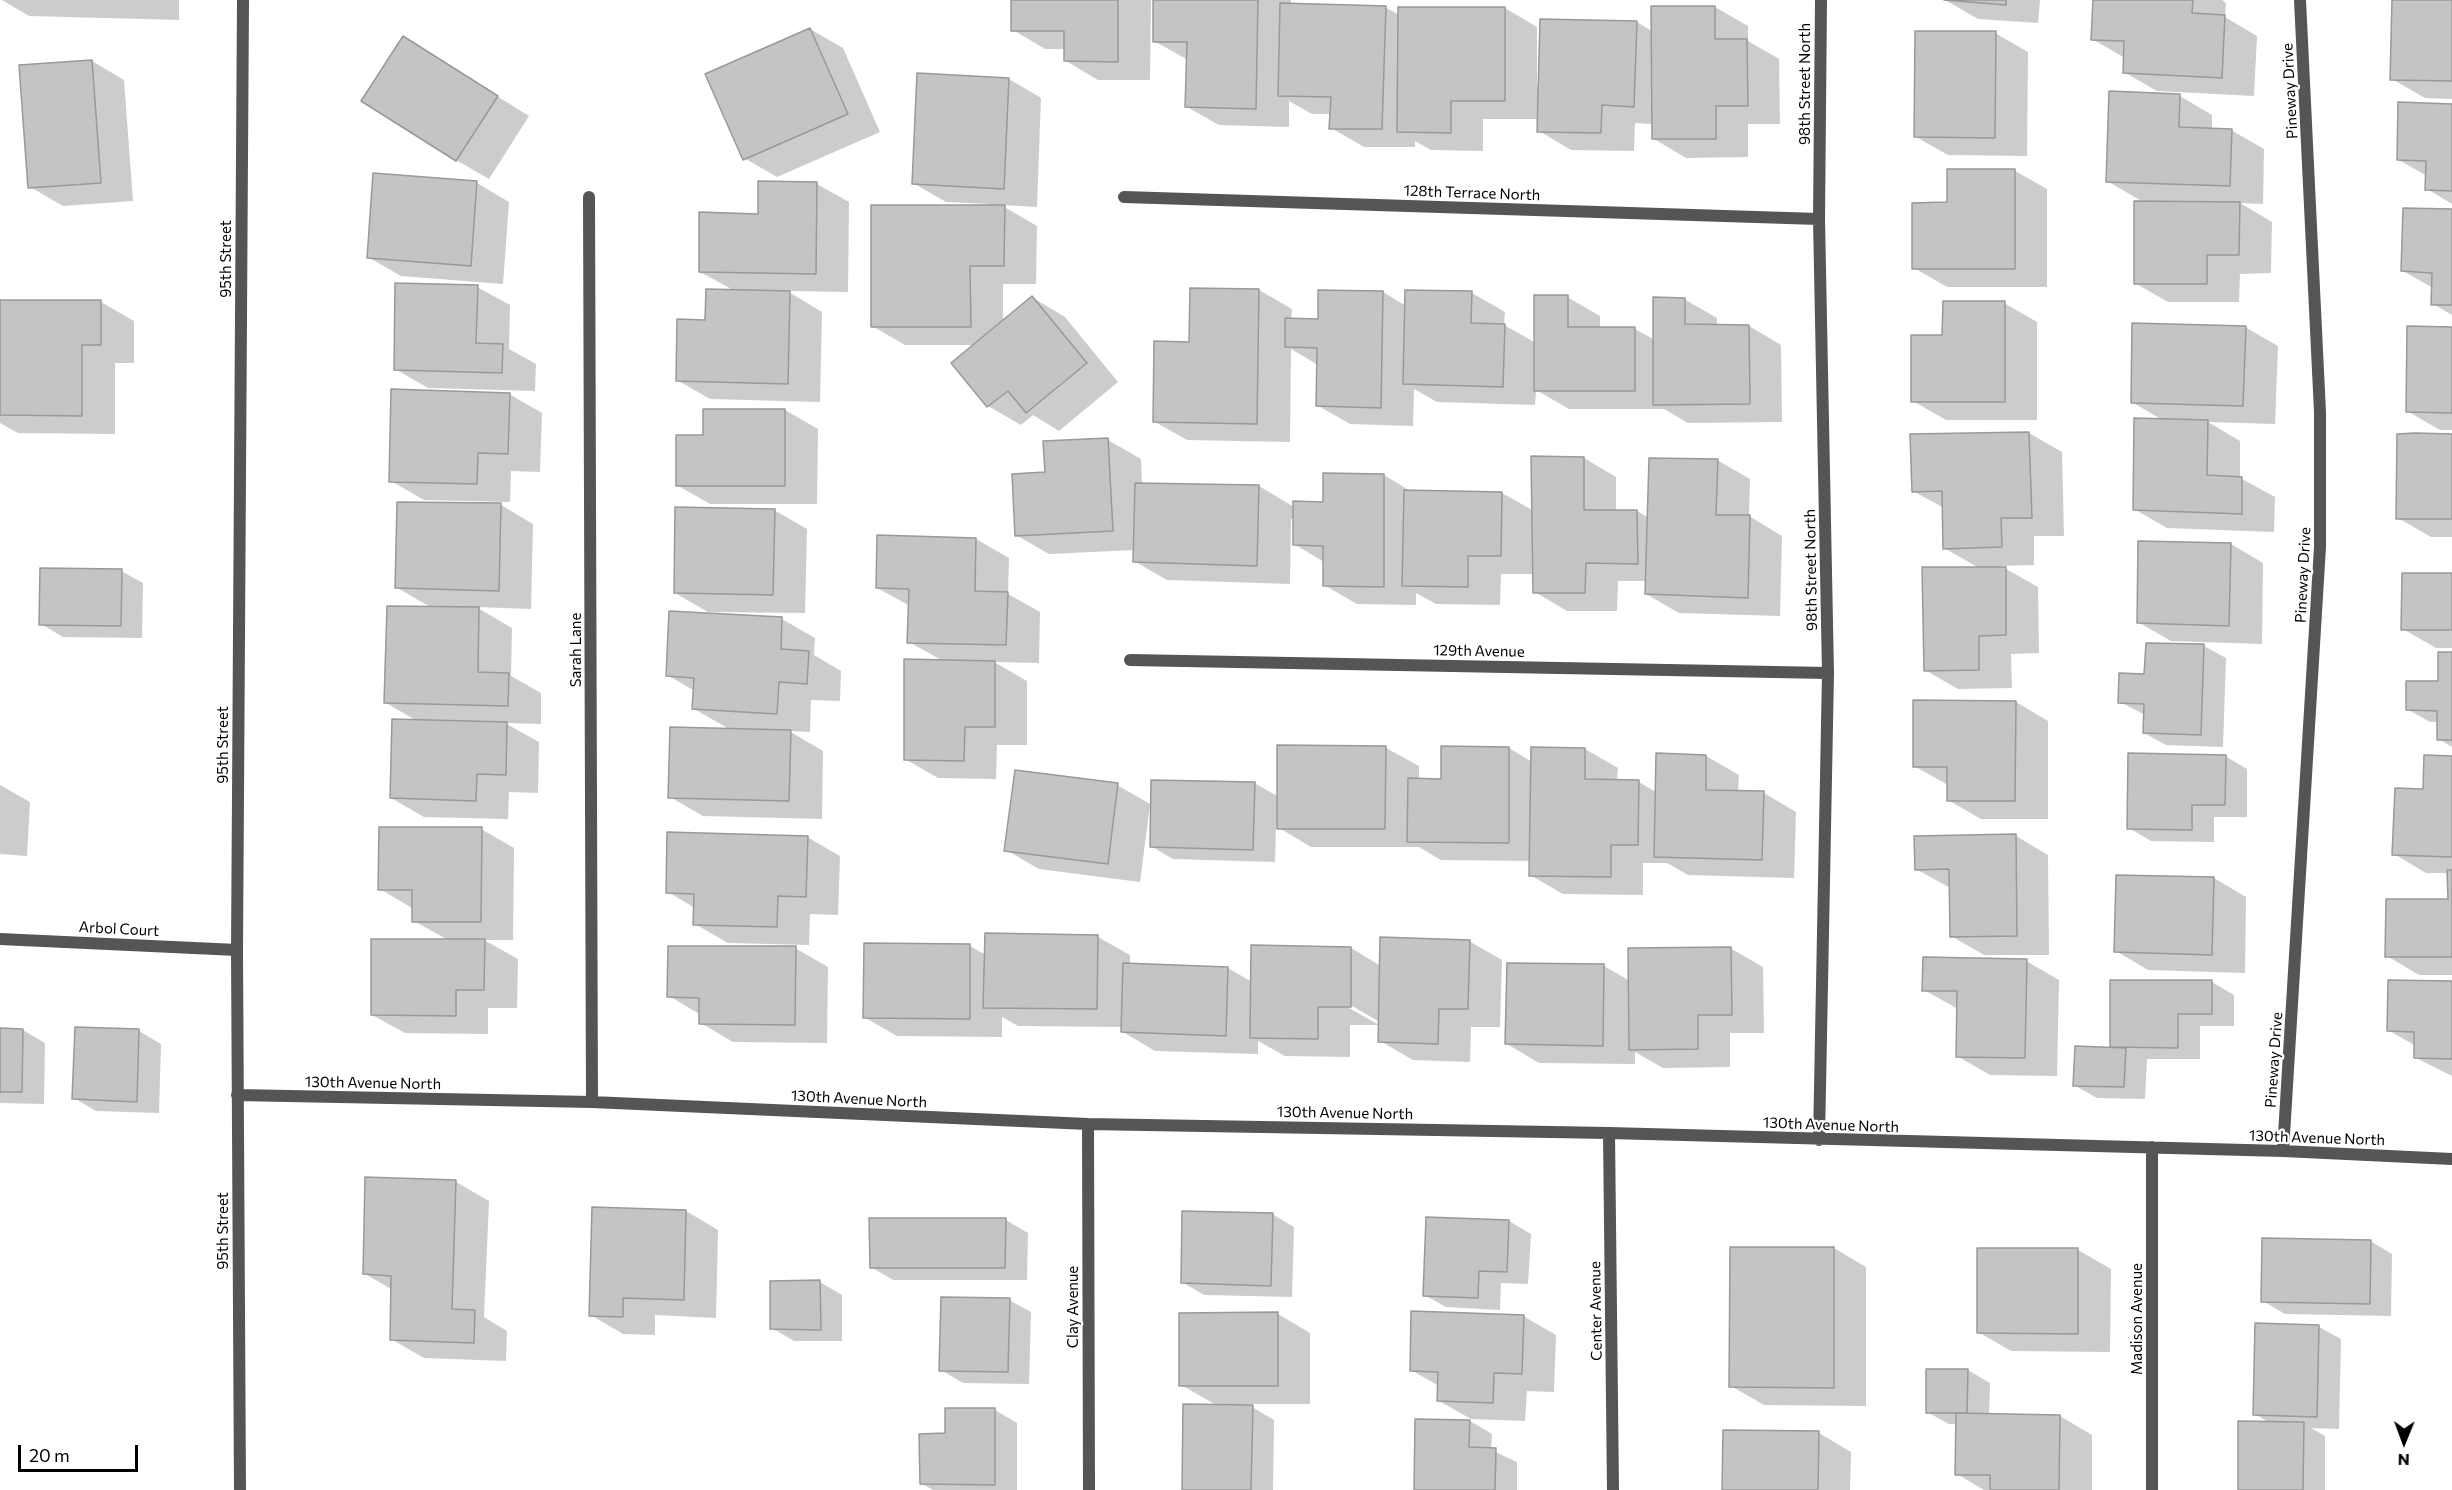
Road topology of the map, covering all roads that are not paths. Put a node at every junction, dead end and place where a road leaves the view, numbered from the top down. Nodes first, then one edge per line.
1 (243, 0) edge
2 (1821, 0) edge
3 (2300, 0) edge
4 (589, 197) dead end
5 (1124, 197) dead end
6 (1820, 219) junction
7 (1130, 660) dead end
8 (1827, 673) junction
9 (0, 939) edge
10 (237, 950) junction
11 (237, 1095) junction
12 (592, 1102) junction
13 (1088, 1124) junction
14 (1609, 1133) junction
15 (1819, 1140) junction
16 (2152, 1148) junction
17 (2283, 1151) junction
18 (2452, 1159) edge
19 (240, 1490) edge
20 (1089, 1490) edge
21 (1613, 1490) edge
22 (2152, 1490) edge

1 - 10 street, 95th Street
2 - 6 street, 98th Street North
3 - 17 street, Pineway Drive
4 - 12 street, Sarah Lane
5 - 6 street, 128th Terrace North
6 - 8 street, 98th Street North
7 - 8 street, 129th Avenue
8 - 15 street, 98th Street North
9 - 10 street, Arbol Court
10 - 11 street, 95th Street
11 - 12 street, 130th Avenue North
11 - 19 street, 95th Street
12 - 13 street, 130th Avenue North
13 - 14 street, 130th Avenue North
13 - 20 street, Clay Avenue
14 - 15 street, 130th Avenue North
14 - 21 street, Center Avenue
15 - 16 street, 130th Avenue North
16 - 17 street, 130th Avenue North
16 - 22 street, Madison Avenue
17 - 18 street, 130th Avenue North

